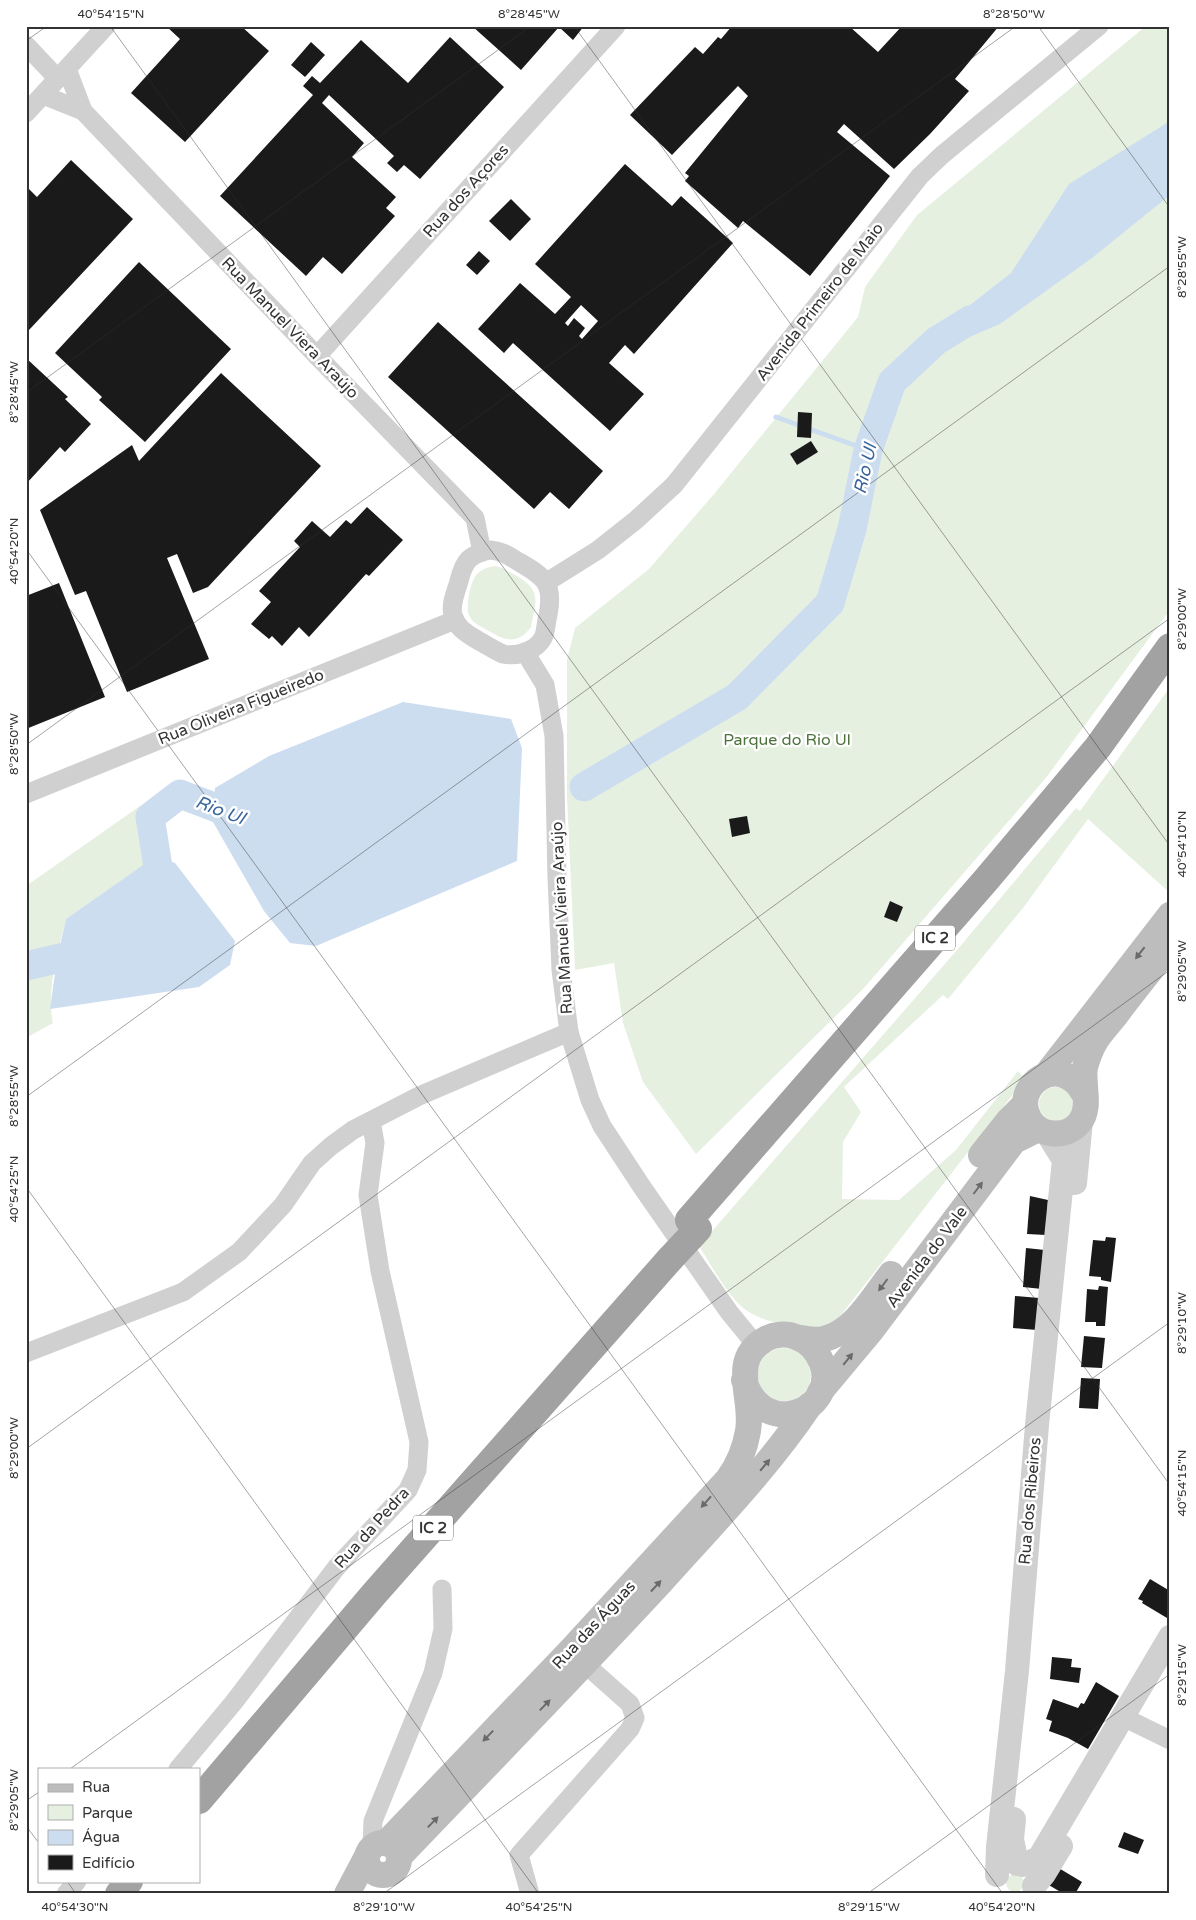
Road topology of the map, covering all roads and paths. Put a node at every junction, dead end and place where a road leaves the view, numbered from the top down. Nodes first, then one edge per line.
1 (106, 26) edge
2 (616, 26) edge
3 (1095, 28) edge
4 (26, 45) edge
5 (62, 74) junction
6 (43, 95) junction
7 (83, 111) junction
8 (26, 113) edge
9 (317, 356) junction
10 (482, 552) junction
11 (547, 582) junction
12 (455, 620) junction
13 (1170, 647) edge
14 (525, 652) junction
15 (1170, 667) edge
16 (26, 794) edge
17 (1170, 915) edge
18 (1170, 946) edge
19 (569, 1032) junction
20 (1046, 1075) junction
21 (1084, 1094) junction
22 (1026, 1104) junction
23 (371, 1121) junction
24 (1081, 1121) junction
25 (1043, 1131) junction
26 (694, 1224) junction
27 (667, 1255) junction
28 (800, 1338) junction
29 (756, 1345) junction
30 (26, 1353) edge
31 (744, 1380) junction
32 (815, 1399) junction
33 (442, 1589) dead end
34 (1170, 1637) edge
35 (1170, 1661) edge
36 (585, 1664) junction
37 (1128, 1720) junction
38 (1170, 1740) edge
39 (179, 1768) edge
40 (200, 1777) edge
41 (200, 1799) edge
42 (379, 1862) edge
43 (76, 1882) edge
44 (109, 1882) edge
45 (128, 1882) edge
46 (1011, 1882) edge
47 (66, 1894) edge
48 (100, 1894) edge
49 (119, 1894) edge
50 (347, 1894) edge
51 (530, 1894) edge

1 - 5 street
2 - 9 street, Rua dos Açores
3 - 11 street, Avenida Primeiro de Maio
4 - 5 street
5 - 6 street
5 - 7 street, Rua Manuel Viera Araújo
6 - 7 street, Rua Manuel Viera Araújo
6 - 8 street
7 - 9 street, Rua Manuel Viera Araújo
9 - 10 street, Rua Manuel Viera Araújo
10 - 11 street
10 - 12 street
11 - 14 street
12 - 14 street
12 - 16 street, Rua Oliveira Figueiredo
13 - 26 highway, IC 2
14 - 19 street, Rua Manuel Vieira Araújo
15 - 26 highway, IC 2
17 -> 20 main road, Avenida do Vale
18 - 21 main road
19 - 23 street
19 - 29 street, Rua Manuel Vieira Araújo
20 - 21 main road
20 - 22 main road, Avenida do Vale
21 - 24 main road
22 - 25 main road
22 -> 28 main road, Avenida do Vale
23 - 30 street
23 - 39 street, Rua da Pedra
24 - 25 main road, Avenida do Vale
24 - 46 street, Rua dos Ribeiros
32 -> 25 main road, Avenida do Vale
25 - 46 street, Rua dos Ribeiros
26 - 27 highway, IC 2, bridge
27 - 40 highway, IC 2
27 - 41 highway, IC 2
28 - 29 main road
28 - 32 main road
29 - 31 main road
31 - 32 main road
31 -> 42 main road, Rua das Águas
36 -> 32 main road, Rua das Águas
33 - 42 street, Rua das Águas
34 - 37 street
35 - 37 street
42 -> 36 main road, Rua das Águas
36 - 51 street, Rua das Águas
37 - 38 street
37 - 46 street
42 - 50 main road, Rua das Águas
43 - 47 street
44 - 48 highway
45 - 49 highway

